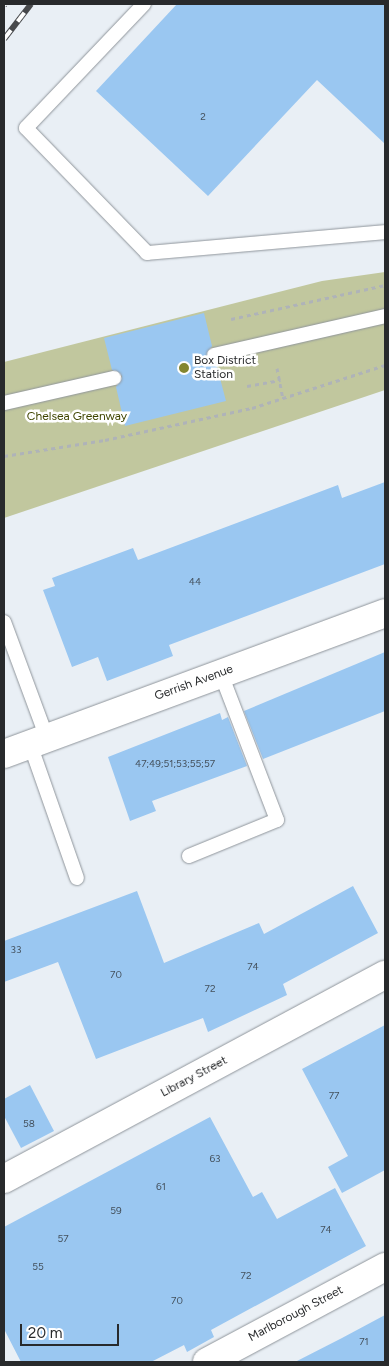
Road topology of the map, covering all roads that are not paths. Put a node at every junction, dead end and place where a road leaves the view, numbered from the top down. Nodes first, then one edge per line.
1 (144, 4) edge
2 (385, 232) edge
3 (385, 316) edge
4 (214, 355) dead end
5 (114, 378) dead end
6 (4, 403) edge
7 (385, 613) edge
8 (4, 622) edge
9 (221, 674) junction
10 (38, 741) junction
11 (4, 754) edge
12 (189, 856) dead end
13 (77, 878) dead end
14 (385, 975) edge
15 (4, 1179) edge
16 (385, 1267) edge
17 (207, 1362) edge

1 - 2 lane
3 - 4 lane
5 - 6 lane
7 - 9 street, Gerrish Avenue
8 - 10 lane
9 - 10 street, Gerrish Avenue
9 - 12 lane
10 - 11 street, Gerrish Avenue
10 - 13 lane
14 - 15 street, Library Street
16 - 17 street, Marlborough Street

